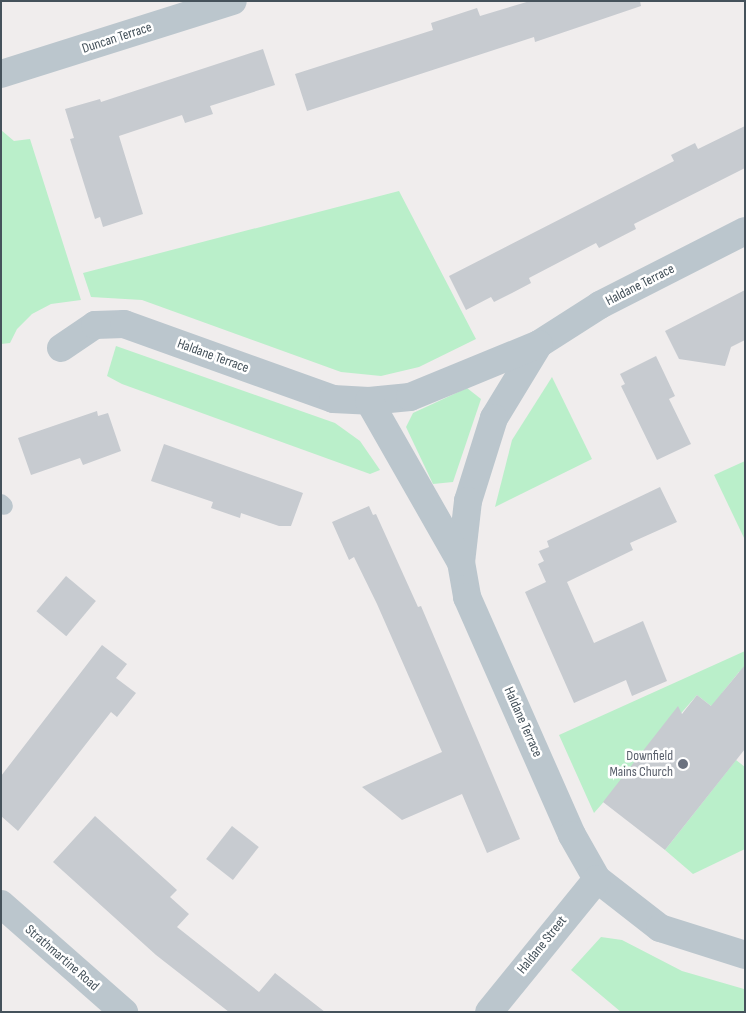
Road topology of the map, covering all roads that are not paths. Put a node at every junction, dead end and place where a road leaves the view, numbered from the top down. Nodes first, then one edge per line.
1 (233, 1) edge
2 (1, 74) edge
3 (745, 231) edge
4 (539, 344) junction
5 (61, 348) dead end
6 (369, 401) junction
7 (461, 562) junction
8 (597, 879) junction
9 (1, 904) edge
10 (745, 956) edge
11 (124, 1012) edge
12 (489, 1012) edge

1 - 2 street, Duncan Terrace
3 - 4 street, Haldane Terrace
4 - 6 street, Haldane Terrace
4 - 7 street, Haldane Terrace
5 - 6 street, Haldane Terrace
6 - 7 street, Haldane Terrace
7 - 8 street, Haldane Terrace
8 - 10 street
8 - 12 street, Haldane Street
9 - 11 street, Strathmartine Road

